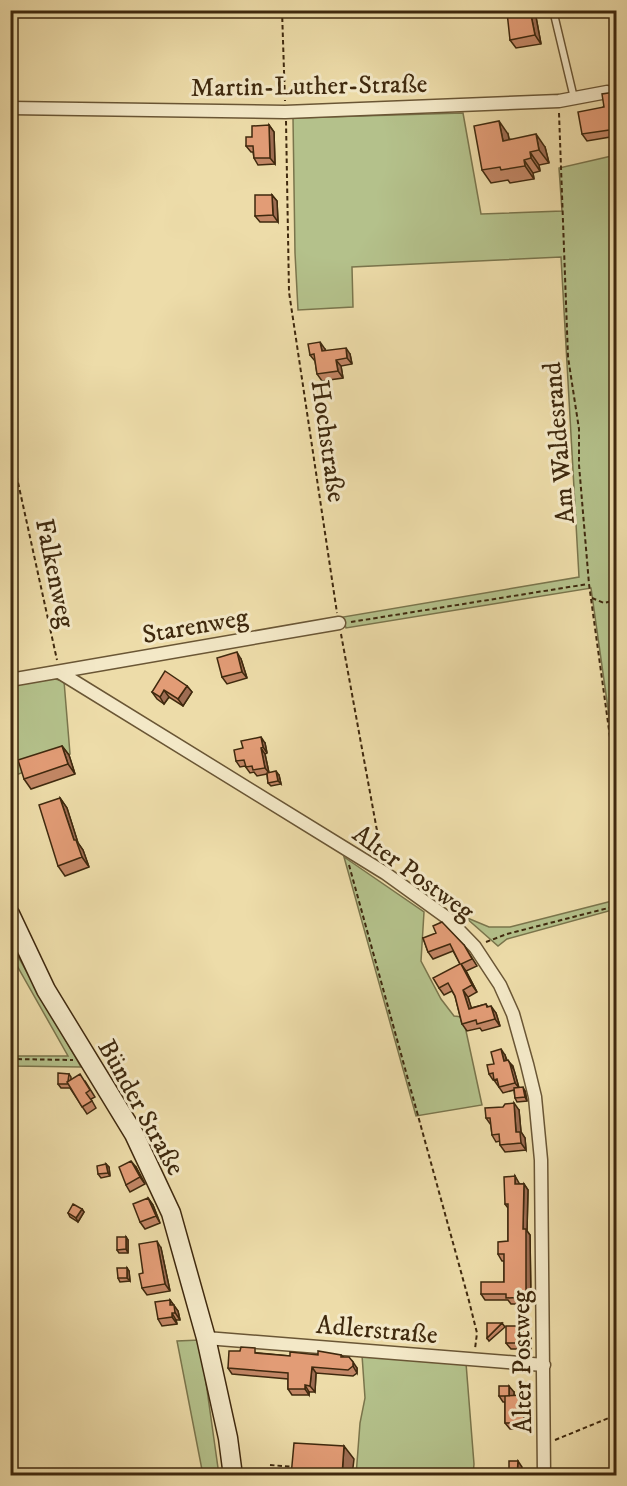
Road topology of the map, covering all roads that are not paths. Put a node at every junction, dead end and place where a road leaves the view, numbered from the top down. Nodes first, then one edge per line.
1 (554, 10) edge
2 (607, 92) edge
3 (574, 98) junction
4 (10, 108) edge
5 (339, 623) road end
6 (59, 672) junction
7 (10, 680) edge
8 (10, 914) edge
9 (206, 1338) junction
10 (544, 1365) junction
11 (232, 1476) edge
12 (544, 1476) edge

1 - 3 lane
2 - 3 street, Martin-Luther-Straße
3 - 4 street, Martin-Luther-Straße
5 - 6 street, Starenweg
6 - 7 street
6 - 10 street, Alter Postweg
8 - 9 main road, Bünder Straße
9 - 10 street, Adlerstraße
9 - 11 main road, Bünder Straße
10 - 12 street, Alter Postweg

